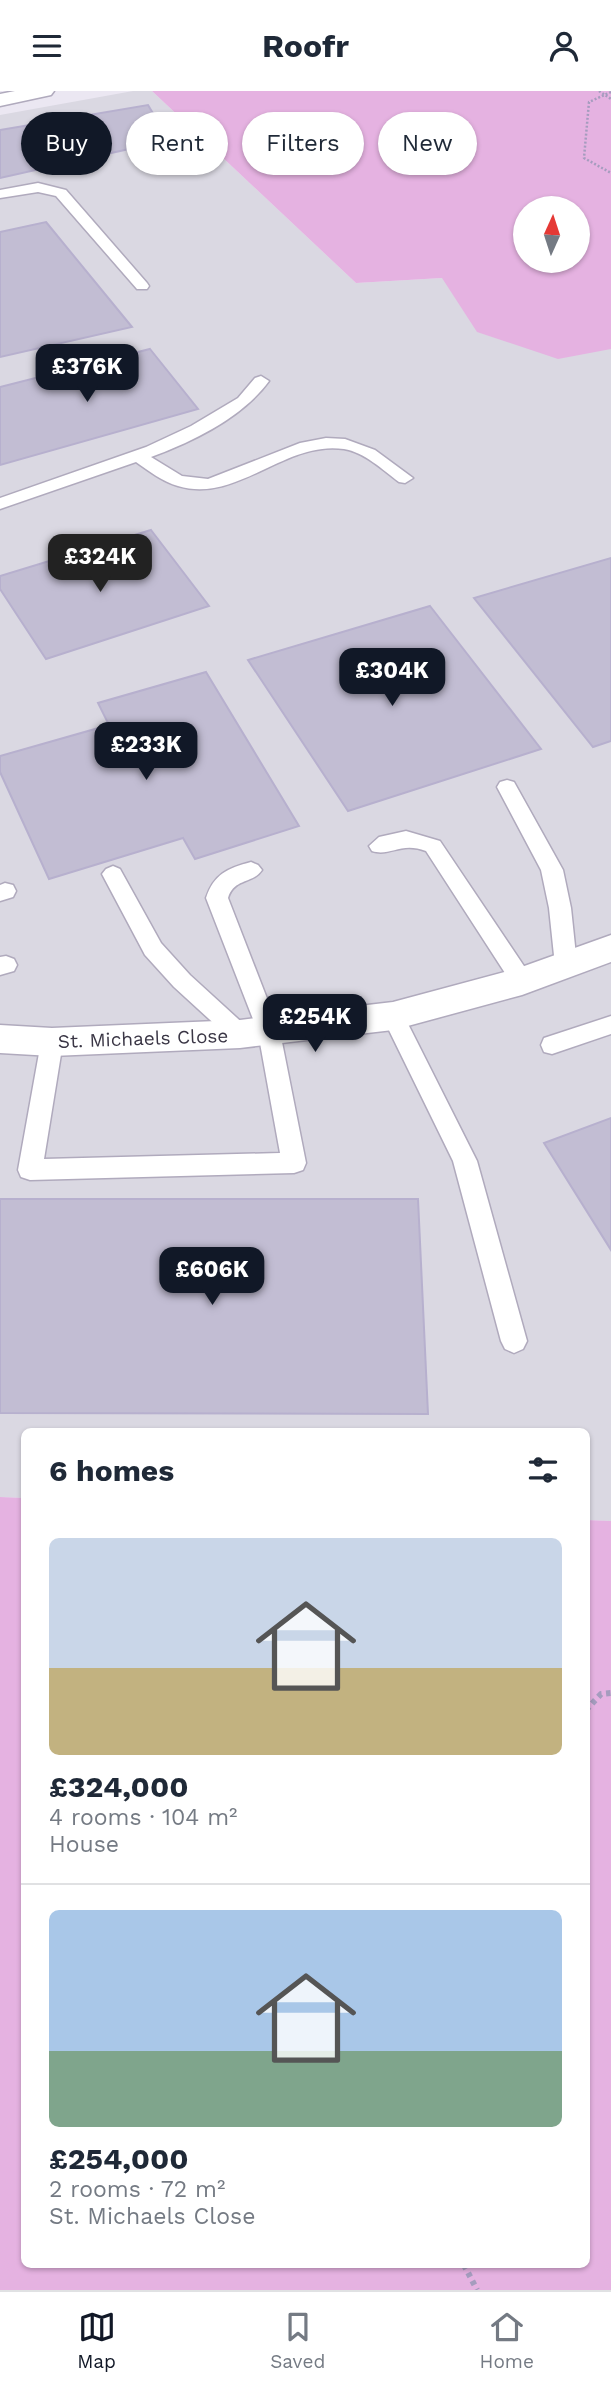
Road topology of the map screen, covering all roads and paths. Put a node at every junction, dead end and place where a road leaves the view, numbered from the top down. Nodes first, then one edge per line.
1 (44, 91) edge
2 (599, 91) edge
3 (611, 92) edge
4 (605, 95) junction
5 (611, 99) edge
6 (0, 100) edge
7 (611, 173) edge
8 (0, 194) edge
9 (142, 286) dead end
10 (261, 381) dead end
11 (138, 456) junction
12 (405, 478) dead end
13 (0, 504) edge
14 (507, 787) dead end
15 (379, 846) dead end
16 (251, 870) dead end
17 (113, 874) dead end
18 (611, 949) edge
19 (566, 965) junction
20 (522, 981) junction
21 (393, 1016) junction
22 (611, 1025) edge
23 (255, 1033) junction
24 (0, 1039) edge
25 (52, 1042) junction
26 (552, 1045) dead end
27 (514, 1341) dead end
28 (611, 1693) edge
29 (590, 1705) edge
30 (466, 2268) edge
31 (477, 2290) edge

1 - 6 street
2 - 4 path
3 - 4 path
4 - 5 path
4 - 7 path
8 - 9 lane
10 - 11 lane
11 - 12 lane
11 - 13 lane
14 - 19 lane
15 - 20 lane
16 - 23 lane
17 - 23 lane
18 - 19 street, St. Michaels Close
19 - 20 street, St. Michaels Close
20 - 21 street, St. Michaels Close
21 - 23 street, St. Michaels Close
21 - 27 lane
22 - 26 lane
23 - 25 street, St. Michaels Close
23 - 25 lane
24 - 25 street, St. Michaels Close
28 - 29 path
30 - 31 path

